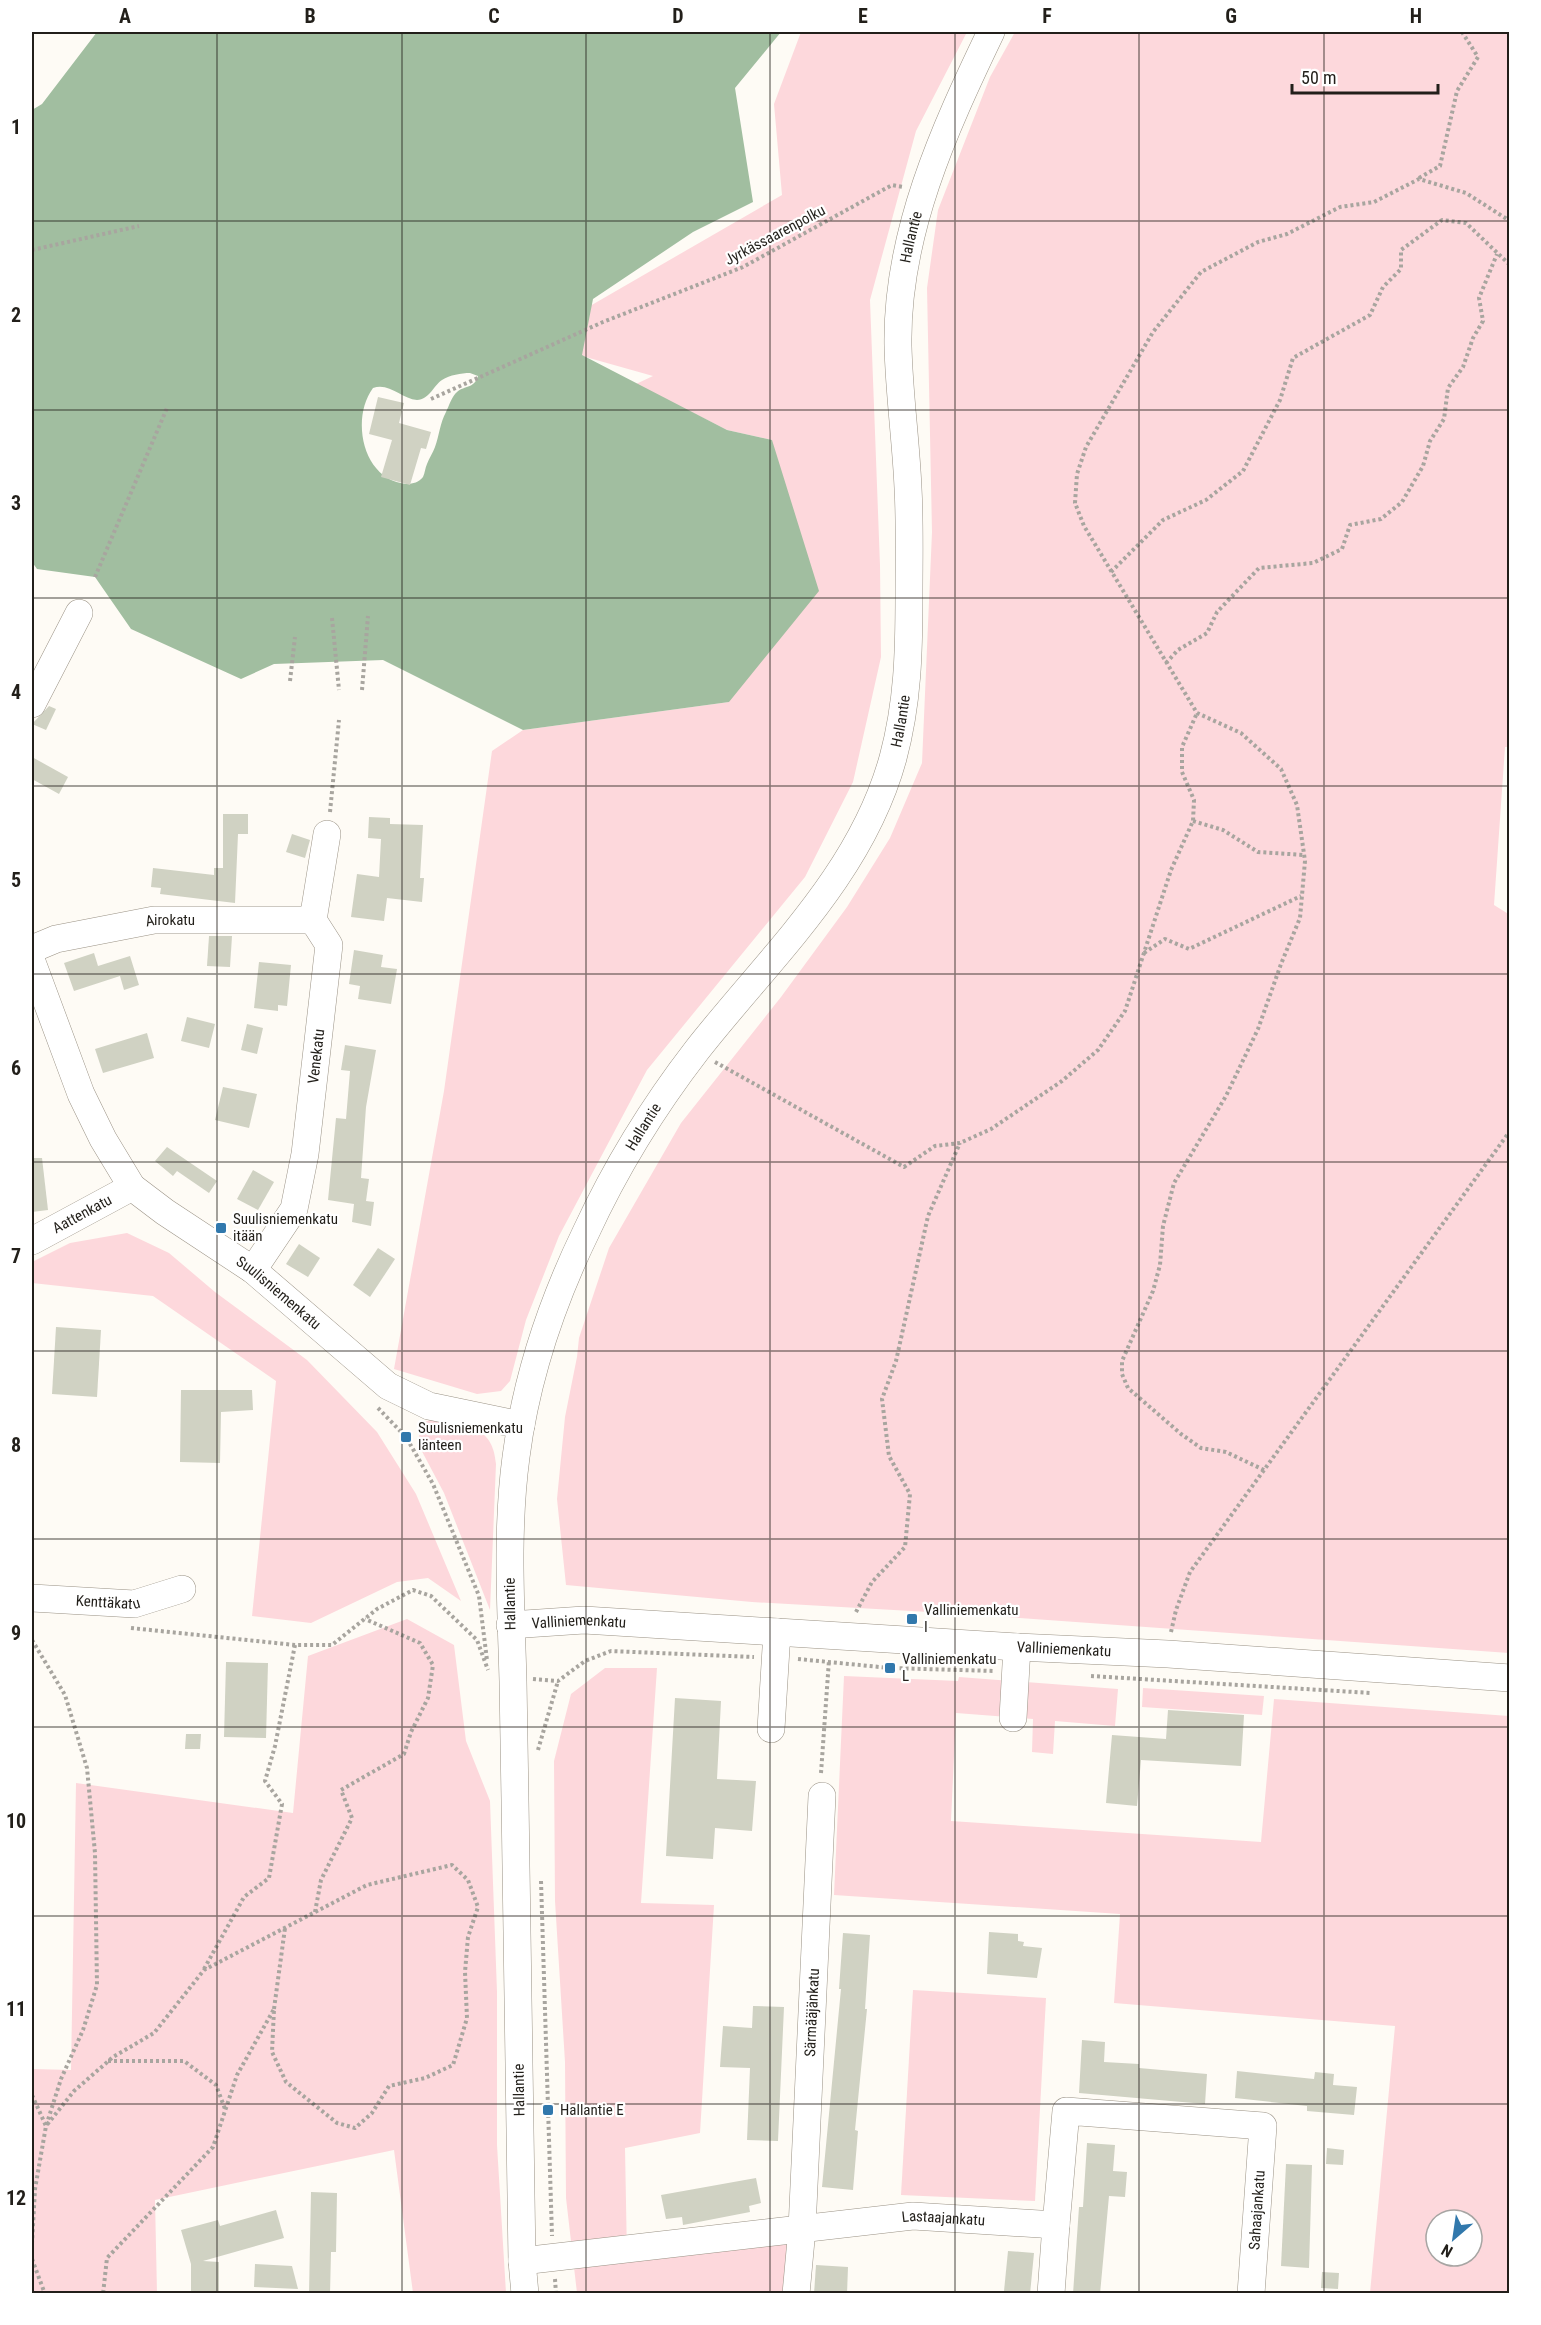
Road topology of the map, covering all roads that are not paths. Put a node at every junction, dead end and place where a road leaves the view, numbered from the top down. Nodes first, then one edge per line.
1 (992, 32) edge
2 (79, 613) dead end
3 (32, 704) edge
4 (327, 834) road end
5 (313, 920) junction
6 (32, 949) edge
7 (32, 963) edge
8 (132, 1187) junction
9 (32, 1241) edge
10 (254, 1270) junction
11 (521, 1425) junction
12 (182, 1589) dead end
13 (32, 1598) edge
14 (510, 1625) junction
15 (777, 1632) junction
16 (1017, 1647) junction
17 (1509, 1678) edge
18 (1013, 1718) dead end
19 (771, 1729) dead end
20 (822, 1796) road end
21 (1056, 2225) junction
22 (802, 2229) junction
23 (522, 2261) junction
24 (525, 2294) edge
25 (796, 2294) edge
26 (1051, 2294) edge
27 (1251, 2294) edge

1 - 11 street, Hallantie
2 - 3 street
4 - 5 street
5 - 6 street, Airokatu
5 - 10 street, Venekatu
7 - 8 street, Suulisniemenkatu
8 - 9 street, Aattenkatu
8 - 10 street, Suulisniemenkatu
10 - 11 street, Suulisniemenkatu
11 - 14 street, Hallantie
12 - 13 street, Kenttäkatu
14 - 15 street, Valliniemenkatu
14 - 23 street, Hallantie
15 - 16 street, Valliniemenkatu
15 - 19 street
16 - 17 street, Valliniemenkatu
16 - 18 street
20 - 22 street, Särmääjänkatu
21 - 22 street, Lastaajankatu
21 - 26 street
21 - 27 street, Sahaajankatu
22 - 23 street, Lastaajankatu
22 - 25 street, Särmääjänkatu
23 - 24 street, Hallantie

